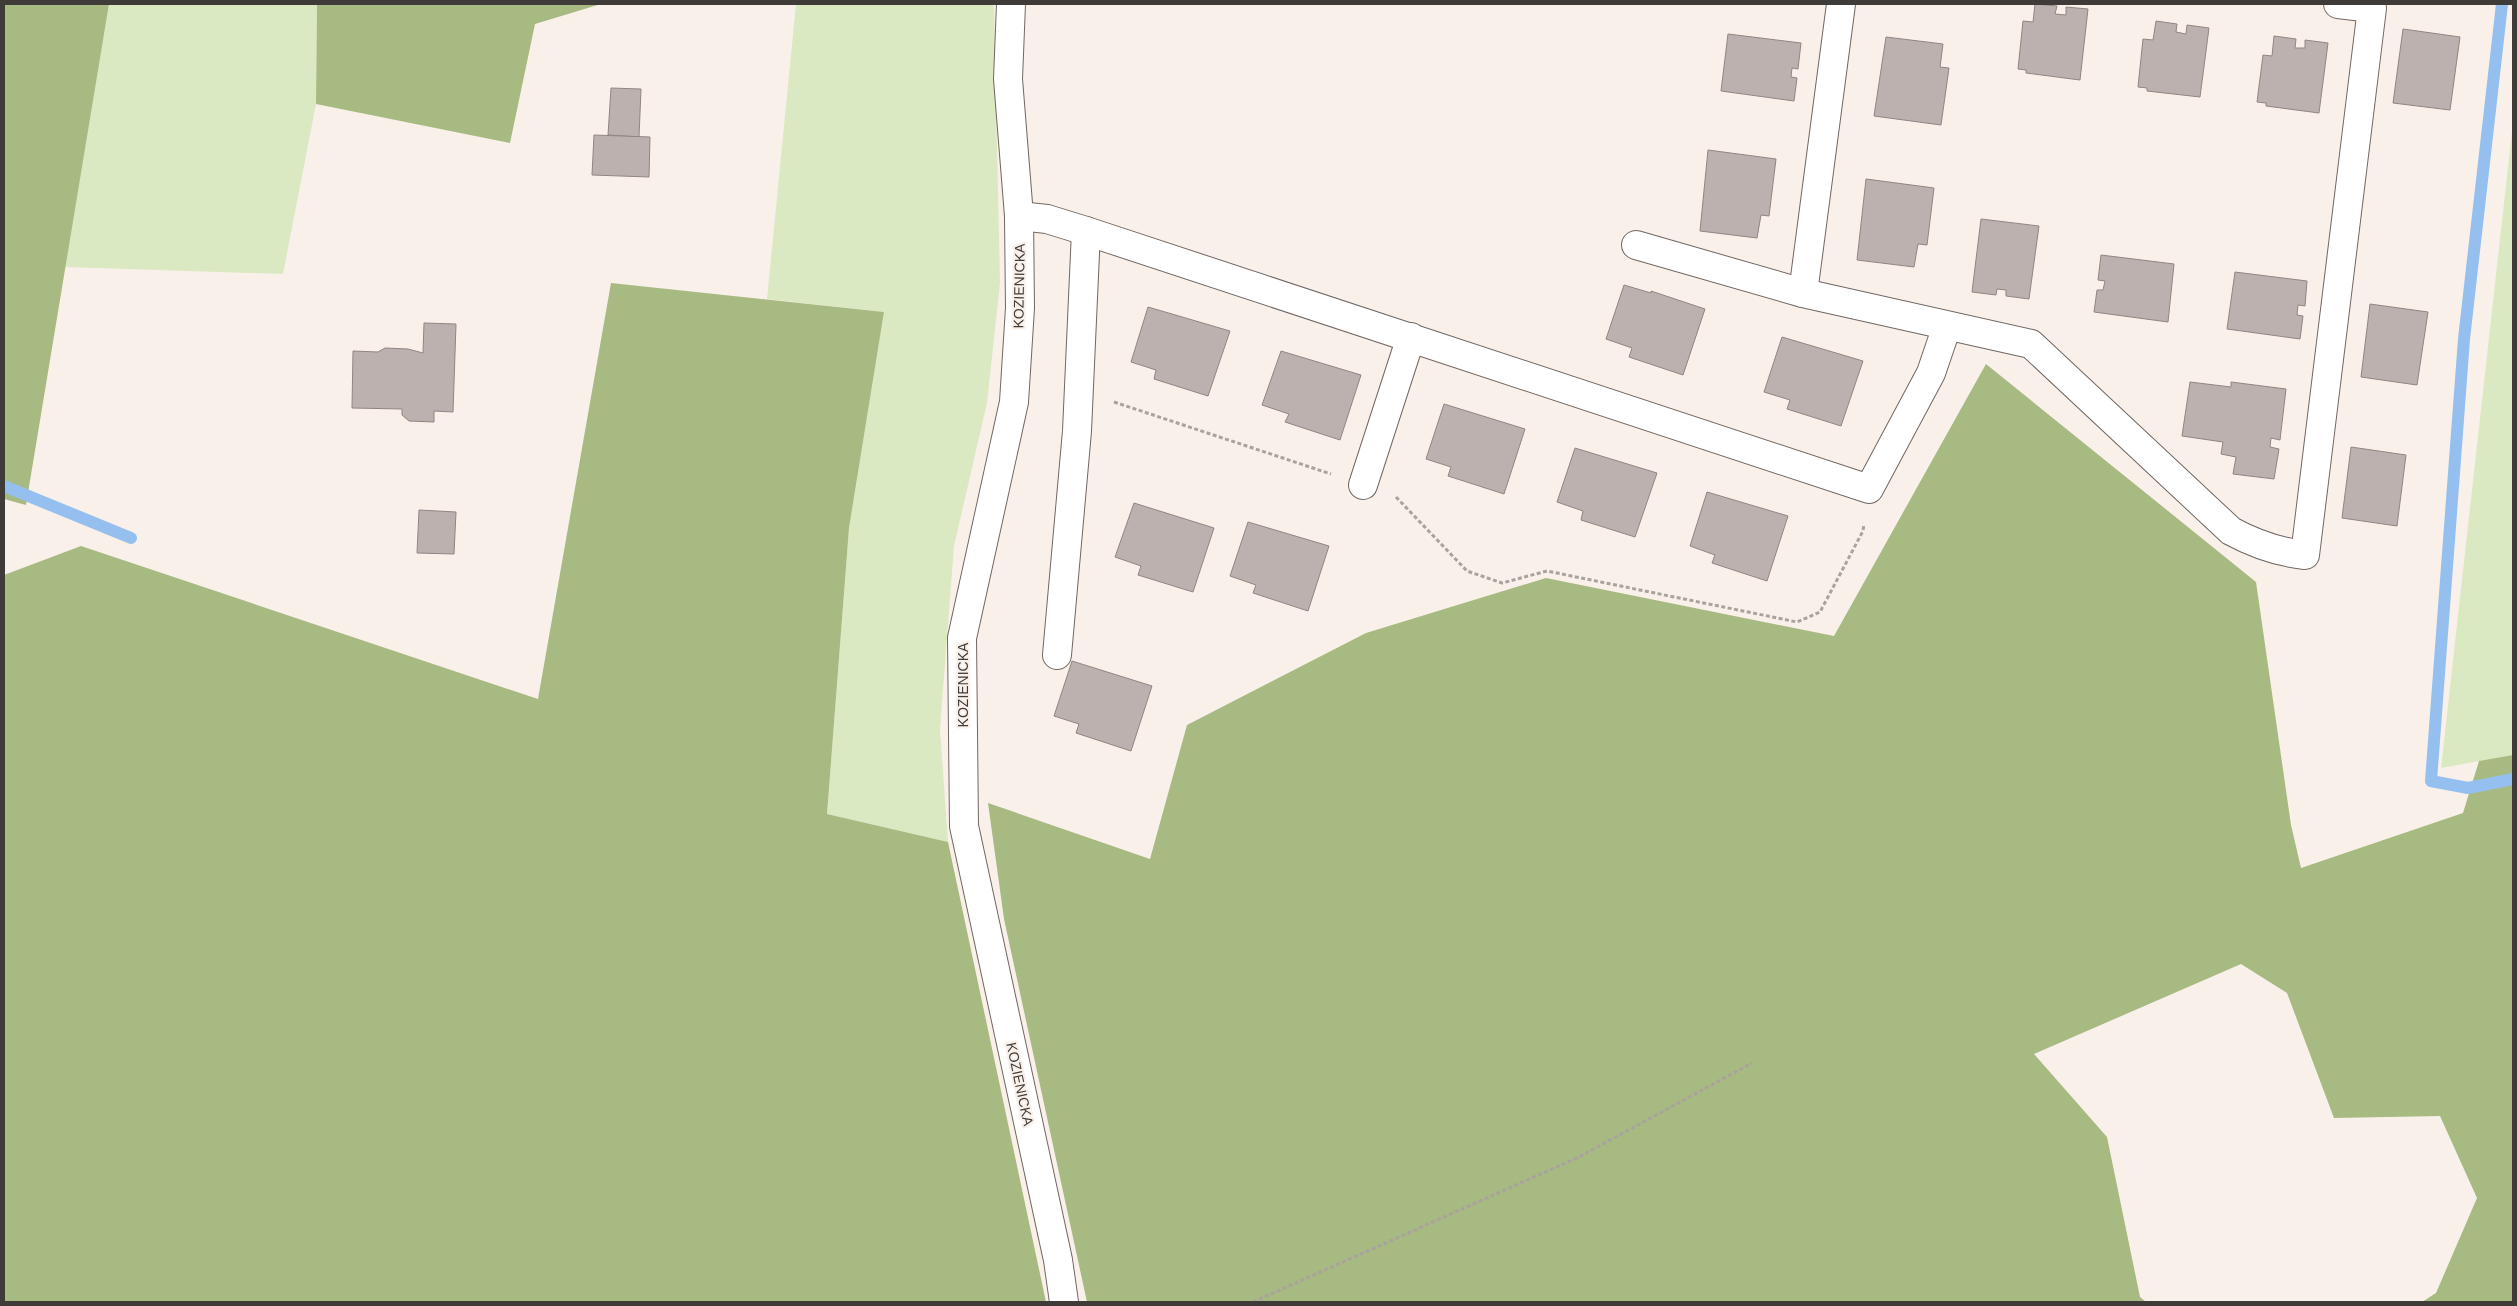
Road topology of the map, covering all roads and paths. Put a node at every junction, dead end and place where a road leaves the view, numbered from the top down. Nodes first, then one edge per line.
1 (1011, 4) edge
2 (1841, 4) edge
3 (2338, 4) edge
4 (1019, 216) junction
5 (1086, 231) junction
6 (1636, 245) dead end
7 (1803, 292) junction
8 (1947, 326) junction
9 (1411, 337) junction
10 (1079, 390) junction
11 (1363, 485) junction
12 (1869, 489) junction
13 (1057, 655) dead end
14 (1752, 1063) dead end
15 (1064, 1302) edge
16 (1253, 1302) edge

1 - 4 street, KOZIENICKA
2 - 7 street
3 - 8 street
4 - 5 street
4 - 15 street, KOZIENICKA
5 - 9 street
5 - 10 street
6 - 7 street
7 - 8 street
8 - 12 street
9 - 11 street
9 - 12 street
10 - 11 path
10 - 13 street
11 - 12 path
14 - 16 path

